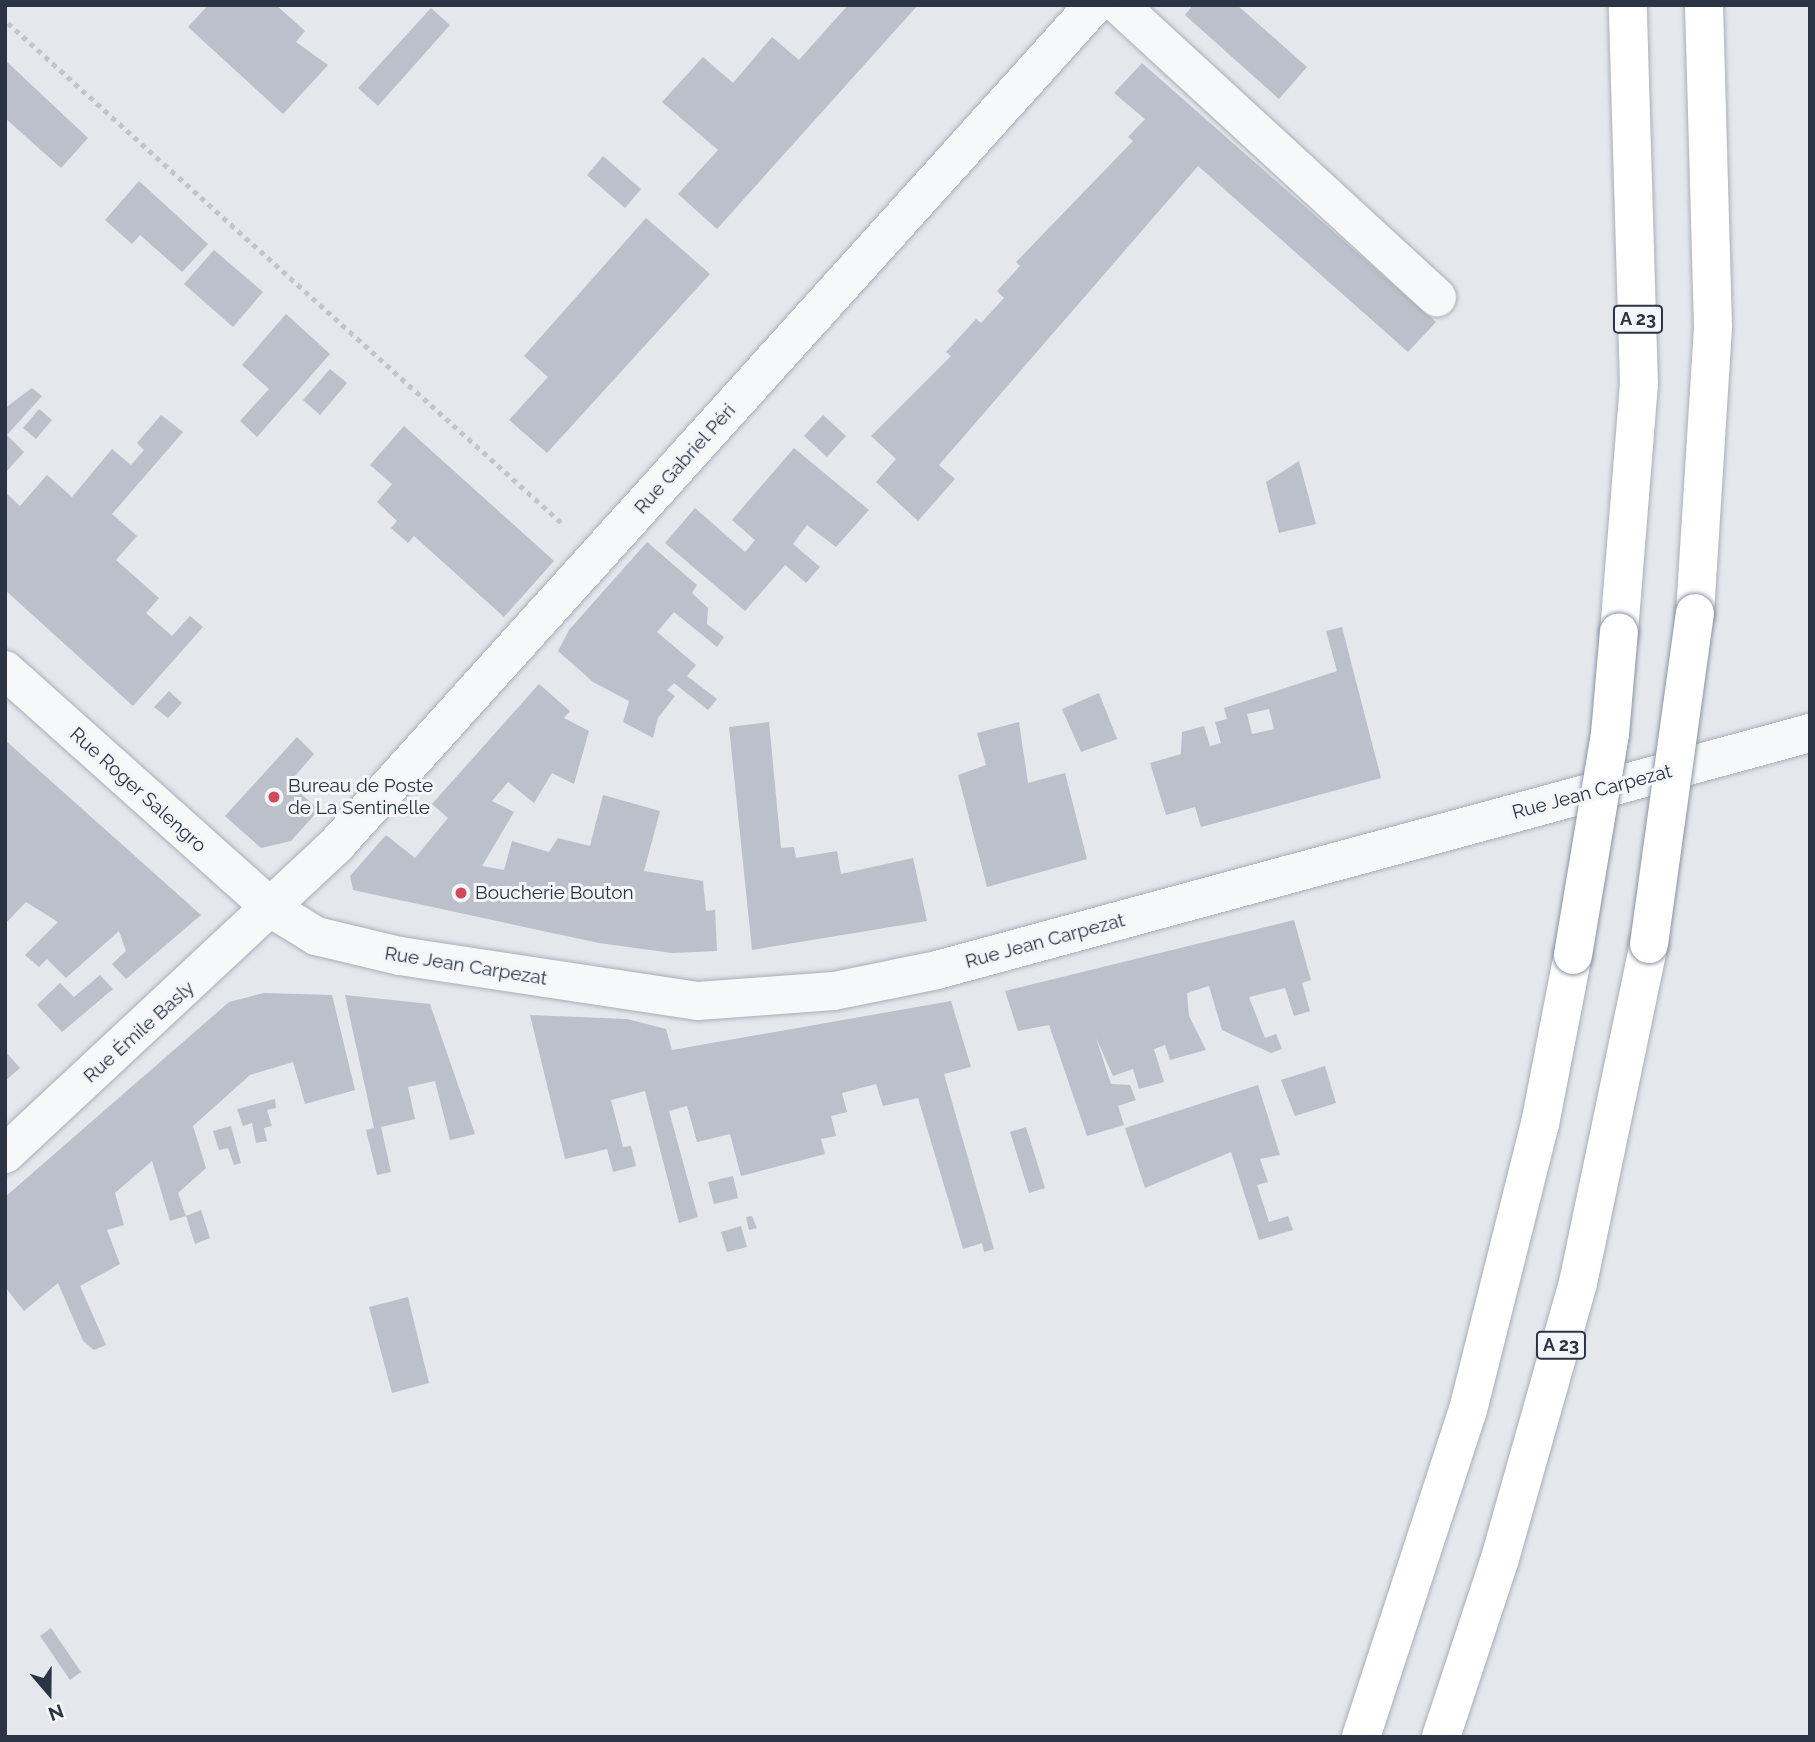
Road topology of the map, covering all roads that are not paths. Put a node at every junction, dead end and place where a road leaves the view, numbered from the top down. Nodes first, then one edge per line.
1 (1094, 5) edge
2 (1119, 5) edge
3 (1628, 5) edge
4 (1704, 5) edge
5 (1437, 297) dead end
6 (5, 670) edge
7 (1810, 733) edge
8 (272, 909) junction
9 (5, 1154) edge
10 (1361, 1737) edge
11 (1441, 1737) edge

1 - 8 street, Rue Gabriel Péri
2 - 5 street
3 - 10 highway, A 23, bridge
4 - 11 highway, A 23, bridge
6 - 8 street, Rue Roger Salengro
7 - 8 street, Rue Jean Carpezat
8 - 9 street, Rue Émile Basly

